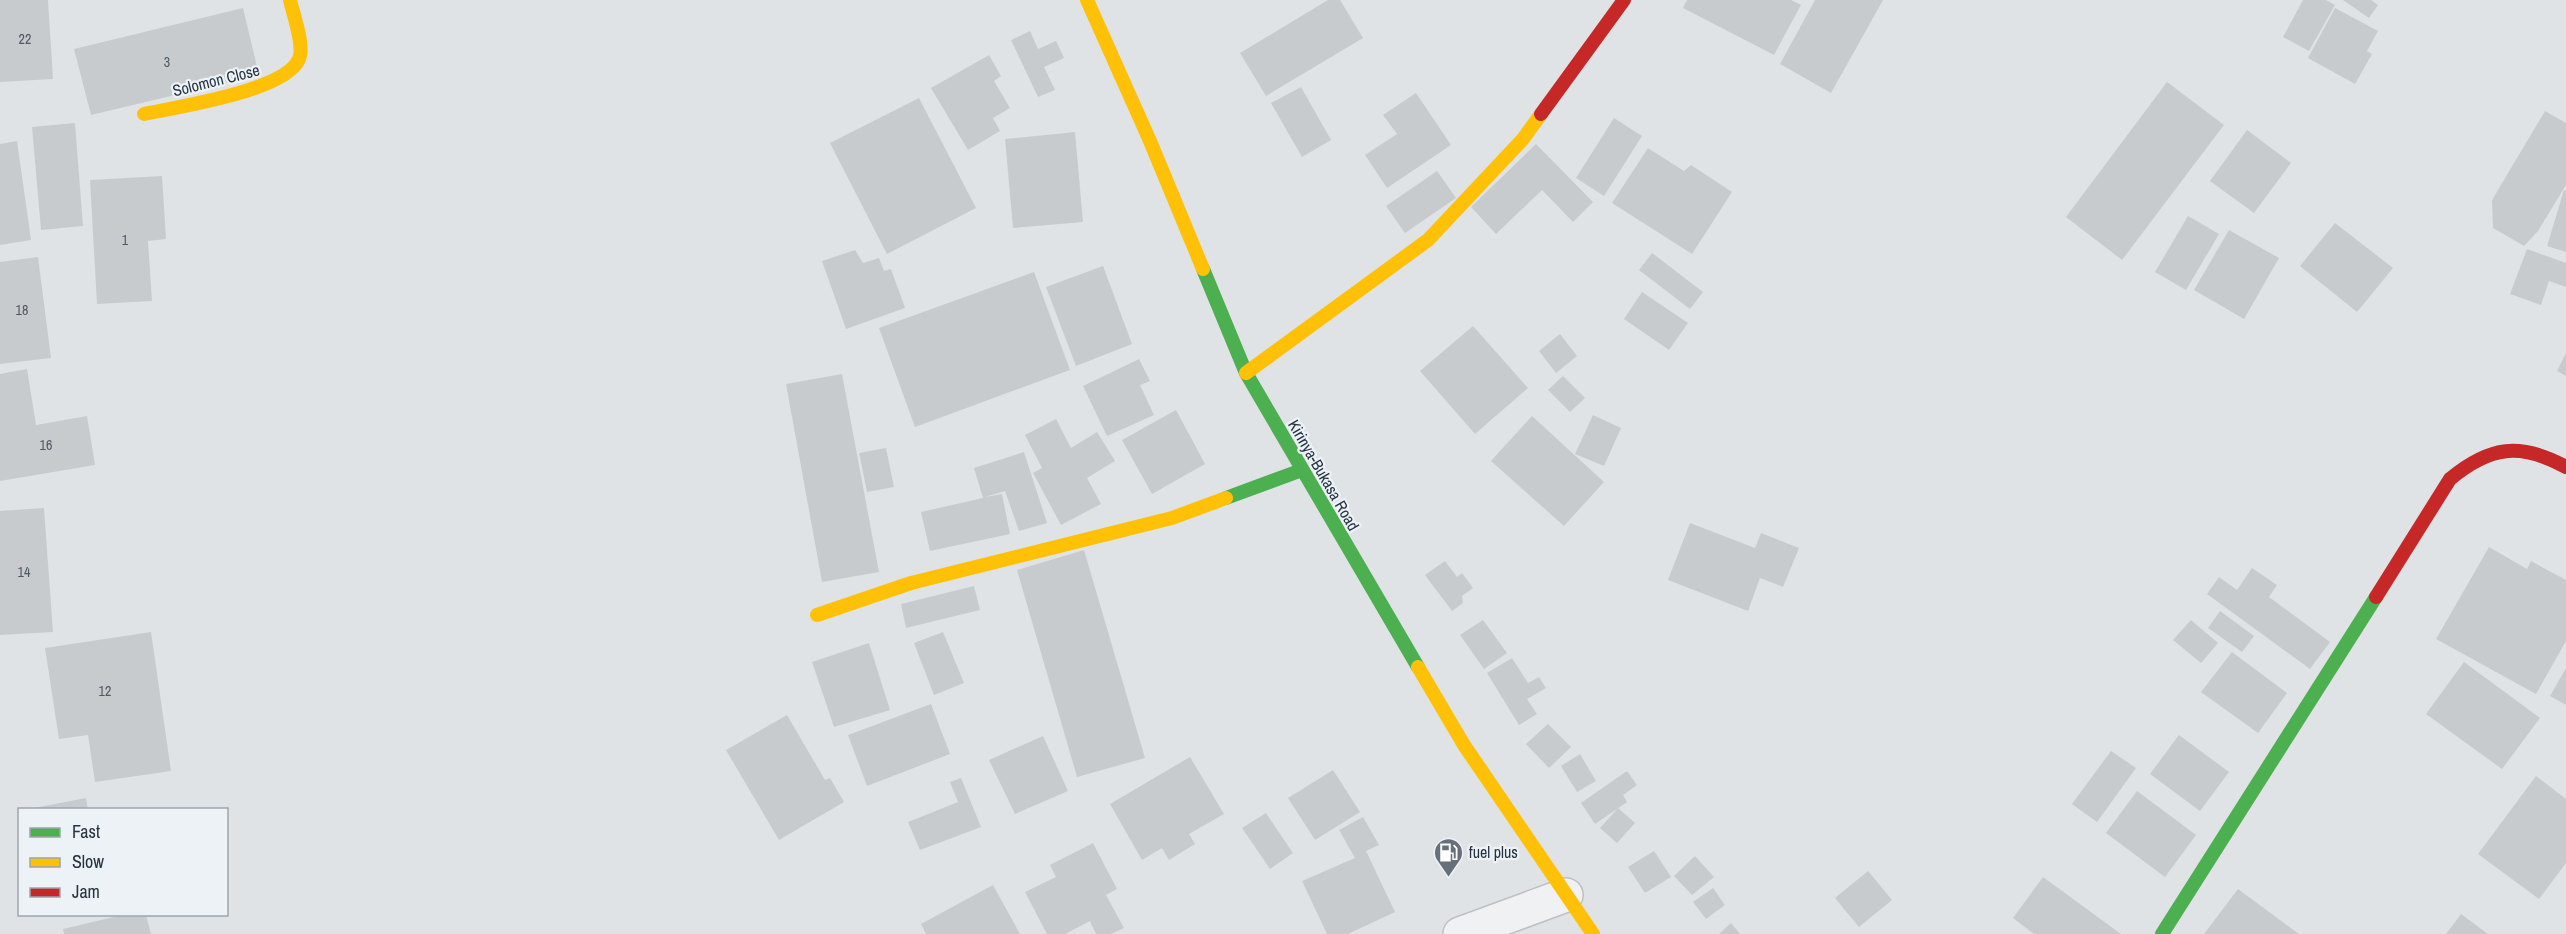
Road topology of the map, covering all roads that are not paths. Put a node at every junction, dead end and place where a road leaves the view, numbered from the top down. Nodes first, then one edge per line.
1 (290, 0) edge
2 (1087, 0) edge
3 (1624, 0) edge
4 (144, 114) dead end
5 (1246, 373) junction
6 (2566, 467) edge
7 (1302, 470) junction
8 (817, 615) dead end
9 (1566, 895) junction
10 (1460, 934) edge
11 (1593, 934) edge
12 (2162, 934) edge

1 - 4 street, Solomon Close
2 - 5 street, Kirinya-Bukasa Road
3 - 5 street
5 - 7 street, Kirinya-Bukasa Road
6 - 12 street
7 - 8 street
7 - 9 street, Kirinya-Bukasa Road
9 - 10 street
9 - 11 street, Kirinya-Bukasa Road

